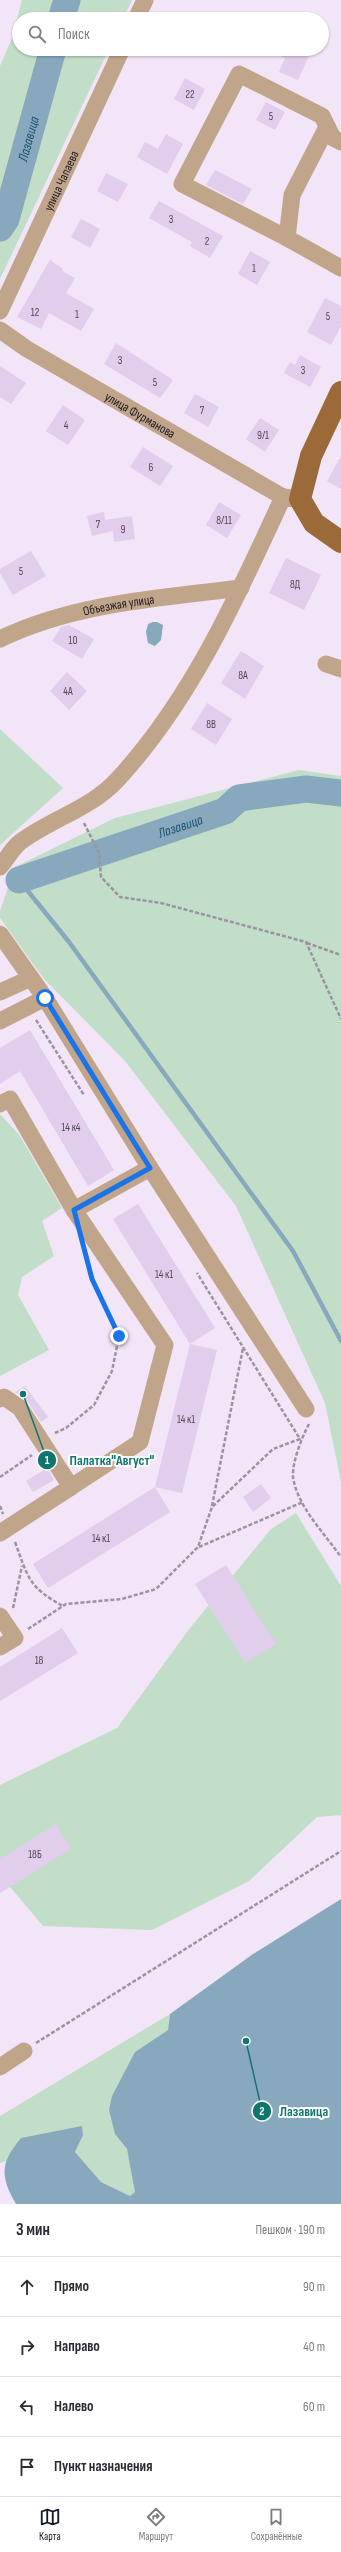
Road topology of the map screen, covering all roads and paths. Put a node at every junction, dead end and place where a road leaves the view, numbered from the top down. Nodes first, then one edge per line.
1 (145, 0) edge
2 (139, 12) edge
3 (119, 56) edge
4 (327, 127) junction
5 (341, 142) edge
6 (287, 238) junction
7 (341, 268) edge
8 (0, 311) edge
9 (0, 330) edge
10 (341, 392) edge
11 (292, 498) junction
12 (341, 542) edge
13 (241, 588) junction
14 (0, 640) edge
15 (78, 810) junction
16 (0, 867) edge
17 (0, 934) edge
18 (306, 942) junction
19 (341, 955) edge
20 (31, 978) junction
21 (0, 992) edge
22 (45, 998) junction
23 (341, 1019) edge
24 (0, 1021) edge
25 (0, 1104) edge
26 (150, 1168) junction
27 (74, 1210) junction
28 (86, 1256) dead end
29 (244, 1347) dead end
30 (0, 1399) edge
31 (306, 1409) joint
32 (300, 1439) junction
33 (42, 1444) junction
34 (0, 1477) edge
35 (71, 1487) junction
36 (303, 1502) junction
37 (212, 1507) junction
38 (5, 1530) edge
39 (198, 1547) junction
40 (341, 1557) edge
41 (22, 1566) junction
42 (63, 1606) junction
43 (8, 1627) edge
44 (0, 1647) edge
45 (341, 1851) edge
46 (24, 2051) joint
47 (0, 2067) edge

1 - 2 street
3 - 8 street, улица Чапаева
4 - 5 street
4 - 6 street
4 - 6 street
6 - 7 street
9 - 11 street, улица Фурманова
10 - 11 main road
11 - 12 main road, улица Фурманова
11 - 13 street
13 - 14 street, Объезжая улица
13 - 15 street
15 - 16 street
15 - 18 path
17 - 20 street
18 - 19 path
18 - 23 path
20 - 21 street
20 - 22 street
22 - 24 street
22 - 26 street
25 - 27 street
26 - 27 street
26 - 31 street
27 - 35 street
28 - 33 path
29 - 37 path
30 - 33 street
31 - 32 path
32 - 36 path
32 - 37 path
33 - 34 path
33 - 35 street
35 - 38 street
36 - 39 path
36 - 40 path
37 - 39 path
38 - 41 path
39 - 42 path
41 - 42 path
41 - 43 path
42 - 43 path
43 - 44 street
45 - 46 path
46 - 47 street

